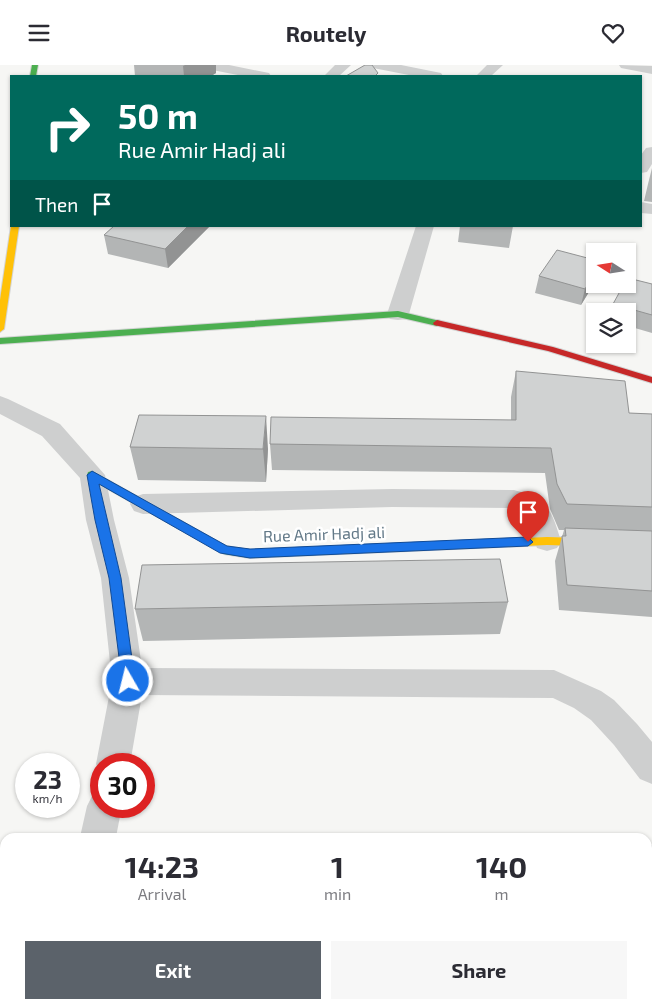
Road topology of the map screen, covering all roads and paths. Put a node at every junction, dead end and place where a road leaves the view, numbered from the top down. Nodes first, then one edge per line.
1 (207, 65) edge
2 (266, 65) edge
3 (344, 65) edge
4 (378, 65) edge
5 (496, 65) edge
6 (626, 65) edge
7 (652, 70) edge
8 (259, 75) edge
9 (332, 75) edge
10 (431, 75) edge
11 (484, 75) edge
12 (652, 152) edge
13 (642, 167) edge
14 (15, 227) edge
15 (425, 227) edge
16 (398, 313) junction
17 (0, 329) edge
18 (0, 341) edge
19 (652, 379) edge
20 (0, 404) edge
21 (92, 475) junction
22 (143, 504) junction
23 (547, 541) junction
24 (652, 545) edge
25 (128, 681) junction
26 (115, 753) edge
27 (652, 768) edge
28 (102, 818) edge
29 (99, 833) edge

1 - 8 street
2 - 8 street
3 - 9 street
4 - 10 street
5 - 11 street
6 - 7 street
12 - 13 street
14 - 17 street
15 - 16 street
16 - 18 street
16 - 19 street
20 - 21 street
21 - 22 street, Rue Amir Hadj ali
21 - 25 street
22 - 23 street, Rue Amir Hadj ali
22 - 23 street
23 - 24 street, Rue Amir Hadj ali
25 - 26 street
25 - 27 street
28 - 29 street

